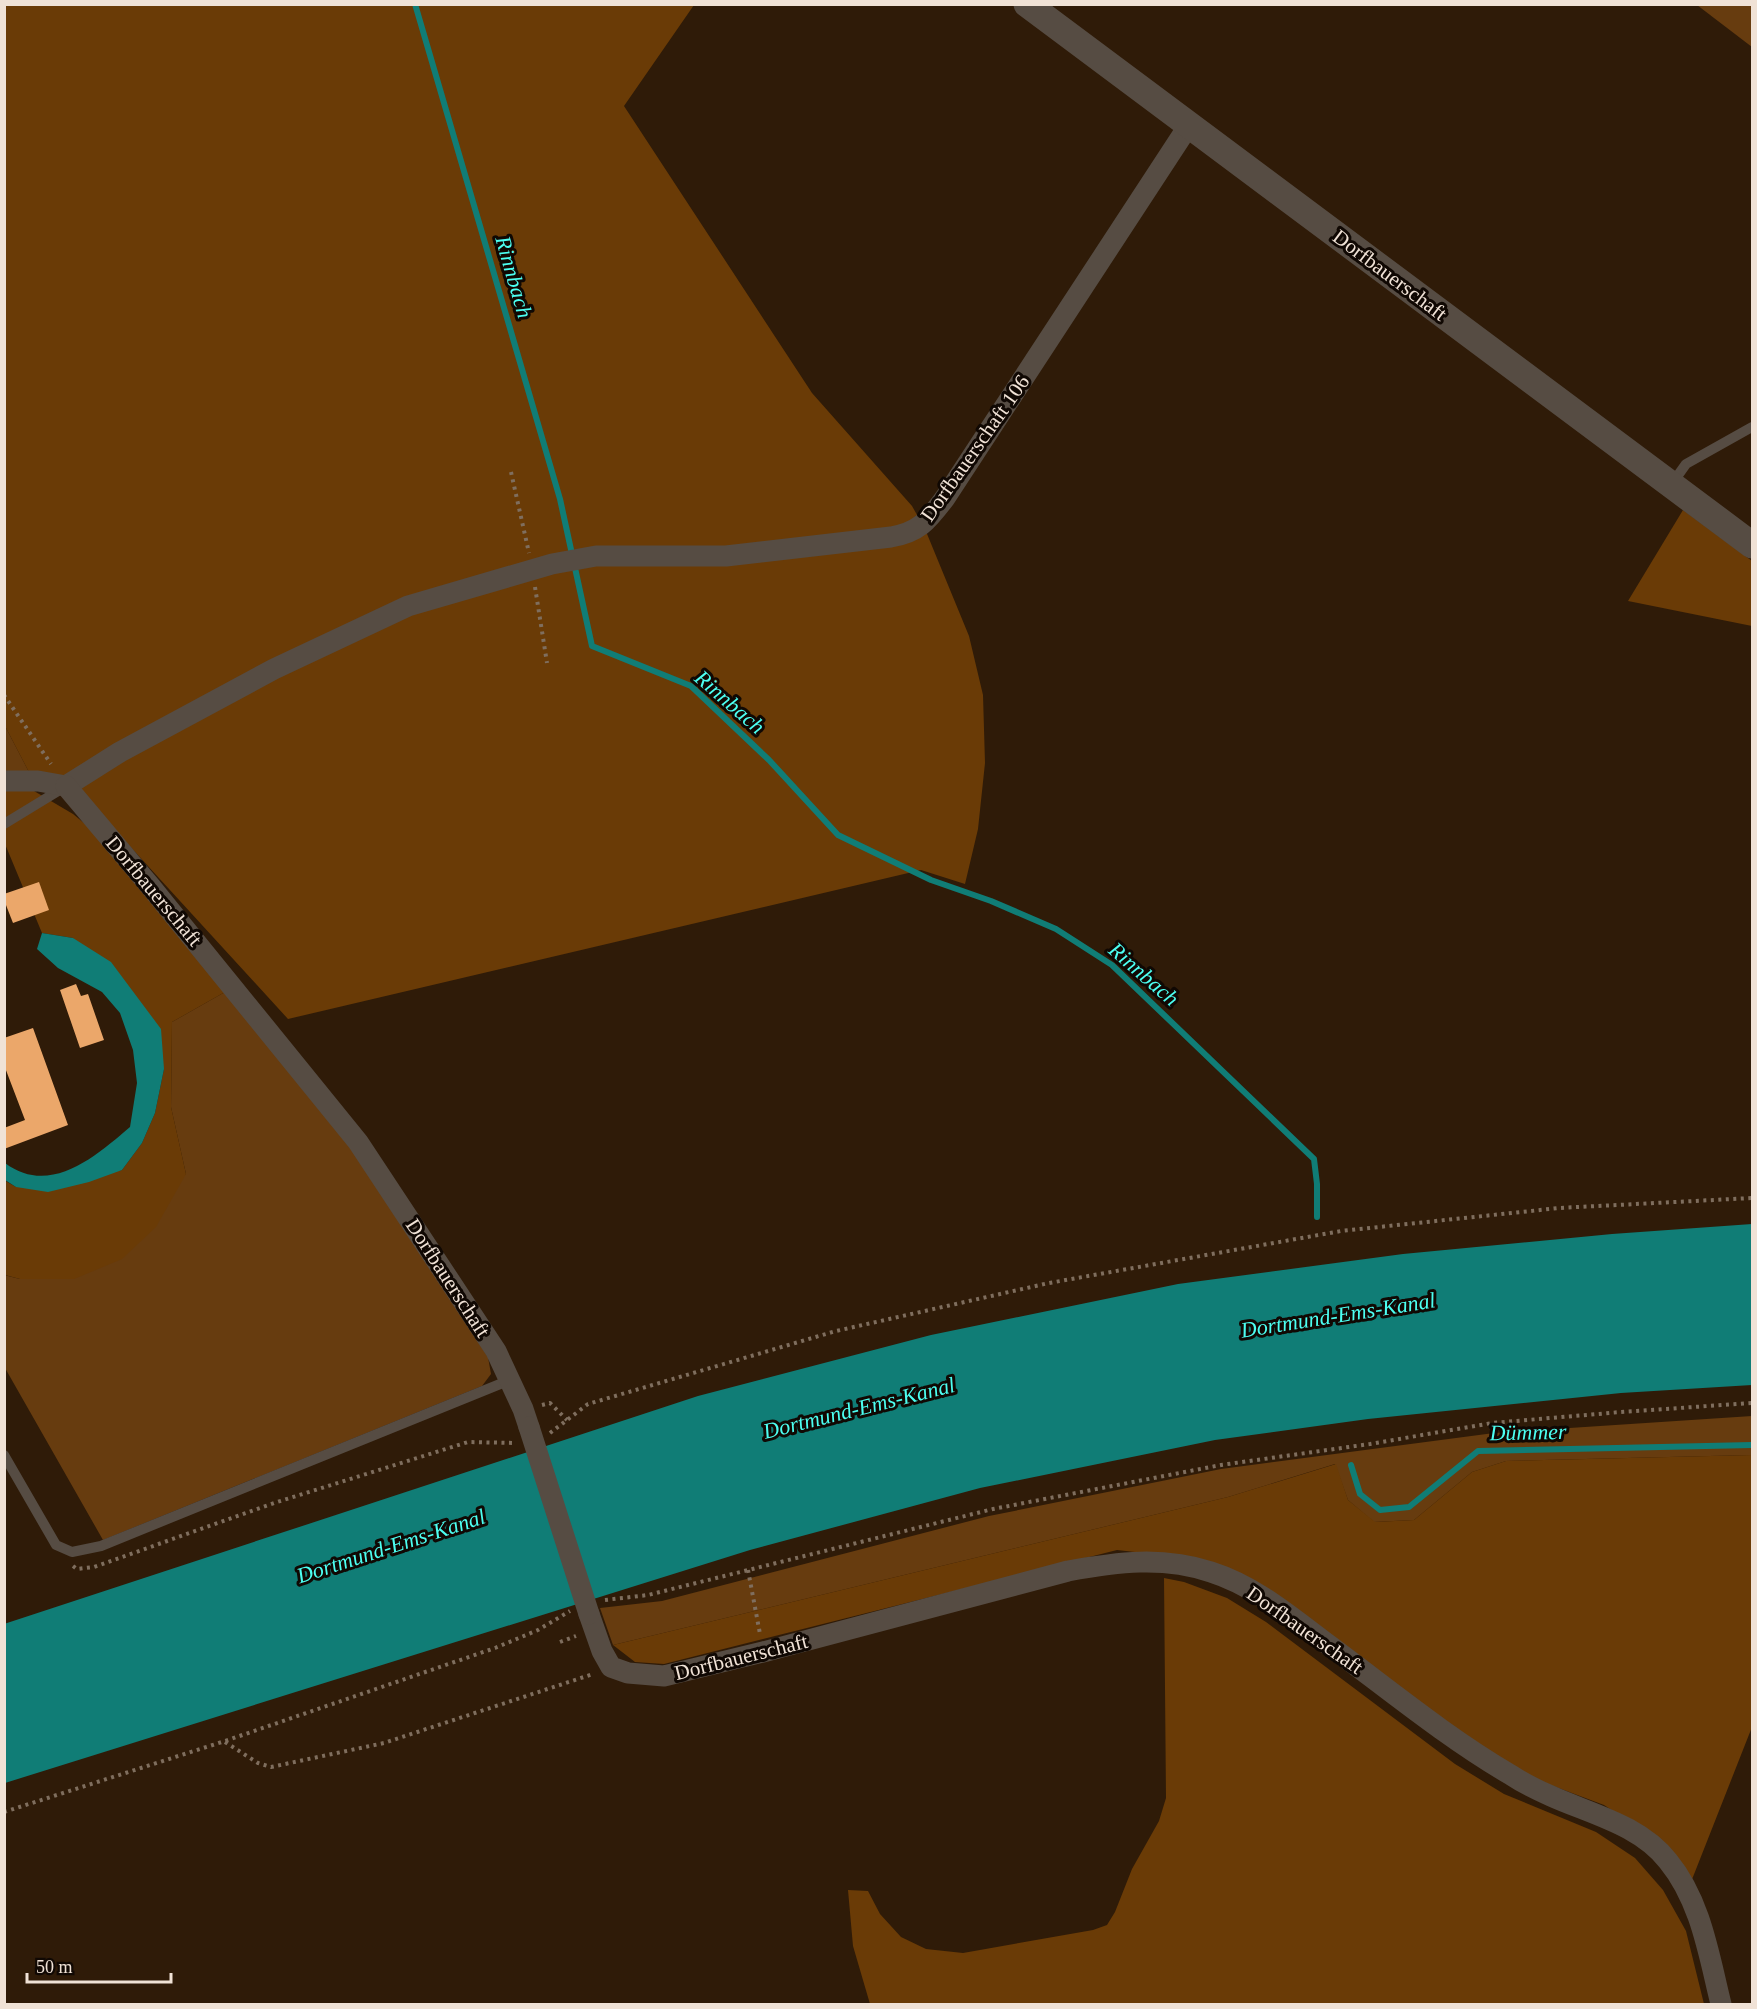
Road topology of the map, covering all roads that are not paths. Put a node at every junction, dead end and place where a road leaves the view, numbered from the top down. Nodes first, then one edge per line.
1 (1027, 4) edge
2 (1189, 125) junction
3 (1752, 427) edge
4 (1671, 485) junction
5 (1752, 545) edge
6 (4, 781) edge
7 (66, 786) junction
8 (4, 824) edge
9 (510, 1380) junction
10 (4, 1455) edge
11 (1721, 2004) edge

1 - 2 street, Dorfbauerschaft
2 - 4 street, Dorfbauerschaft
2 - 7 street, Dorfbauerschaft 106
3 - 4 lane
4 - 5 street, Dorfbauerschaft
6 - 7 street
7 - 8 lane
7 - 9 street, Dorfbauerschaft
9 - 10 lane
9 - 11 street, Dorfbauerschaft, bridge

